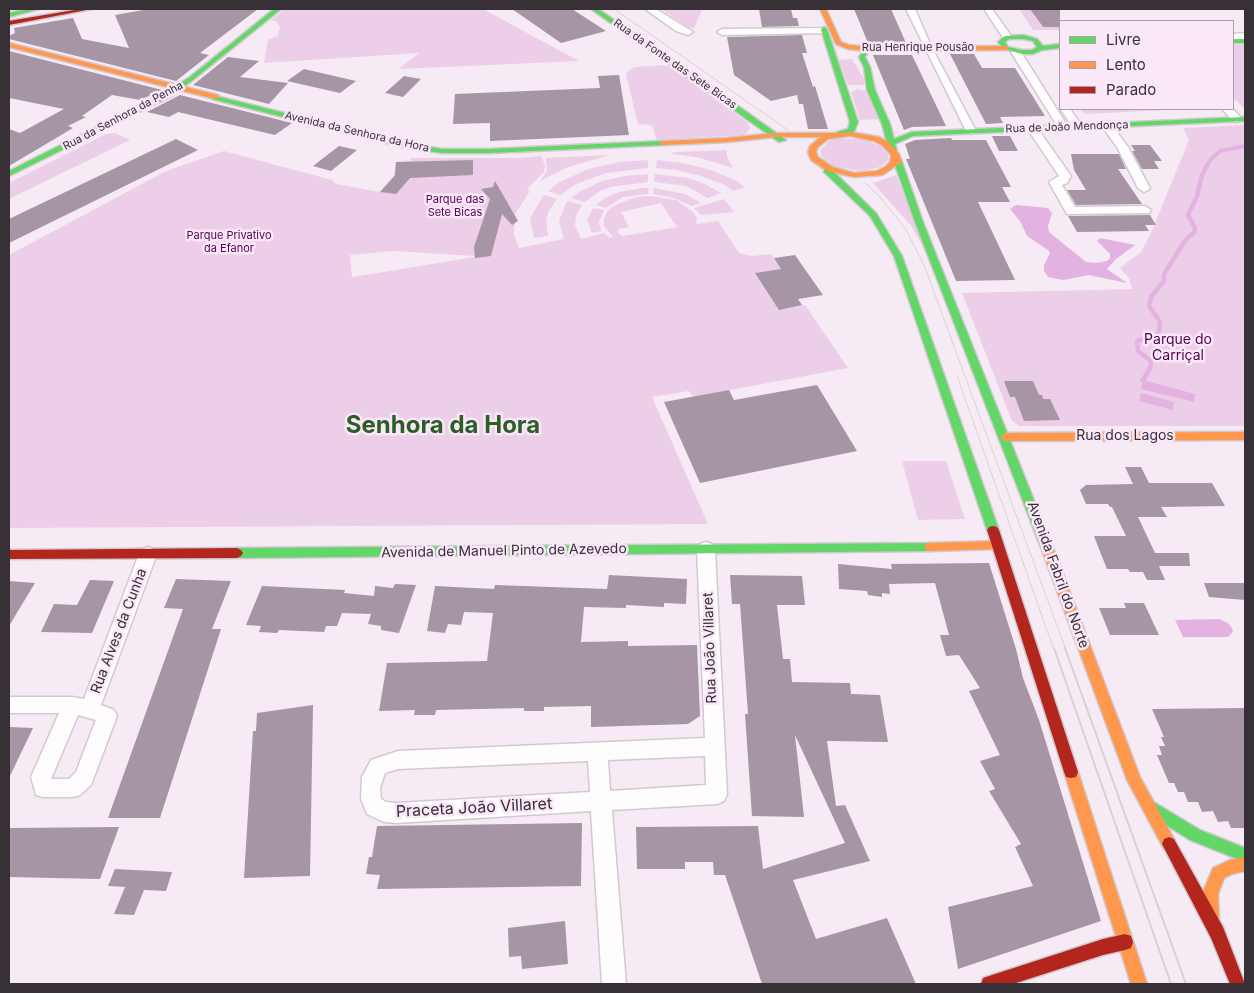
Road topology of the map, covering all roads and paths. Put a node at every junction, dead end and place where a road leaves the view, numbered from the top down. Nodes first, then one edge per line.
1 (27, 9) edge
2 (36, 9) edge
3 (89, 9) edge
4 (278, 9) edge
5 (594, 9) edge
6 (650, 9) edge
7 (818, 9) edge
8 (823, 9) edge
9 (834, 9) edge
10 (910, 9) edge
11 (988, 9) edge
12 (9, 13) edge
13 (9, 23) edge
14 (824, 31) junction
15 (688, 32) dead end
16 (722, 32) dead end
17 (847, 44) junction
18 (9, 45) edge
19 (1008, 45) junction
20 (1058, 46) edge
21 (928, 47) junction
22 (868, 49) junction
23 (1037, 50) junction
24 (864, 85) junction
25 (1051, 87) dead end
26 (178, 88) junction
27 (843, 90) junction
28 (1066, 110) edge
29 (1228, 110) edge
30 (1241, 119) edge
31 (756, 120) junction
32 (886, 124) junction
33 (1106, 125) junction
34 (1077, 126) junction
35 (1062, 127) junction
36 (1032, 128) junction
37 (971, 131) junction
38 (837, 134) junction
39 (912, 134) junction
40 (743, 139) junction
41 (788, 143) junction
42 (893, 150) junction
43 (817, 161) junction
44 (9, 174) edge
45 (1144, 188) dead end
46 (1145, 210) dead end
47 (1245, 436) edge
48 (1005, 437) junction
49 (998, 545) junction
50 (706, 549) junction
51 (148, 554) junction
52 (9, 555) edge
53 (9, 705) edge
54 (714, 747) junction
55 (597, 752) junction
56 (599, 801) junction
57 (1147, 804) junction
58 (1245, 855) edge
59 (1245, 864) edge
60 (1212, 922) junction
61 (1125, 942) junction
62 (614, 984) edge
63 (989, 984) edge
64 (1139, 984) edge
65 (1238, 984) edge

1 - 12 main road
2 - 12 main road
3 - 13 main road
4 - 26 main road, Rua da Senhora da Penha
5 - 31 main road, Rua da Fonte das Sete Bicas
6 - 15 street
7 - 14 main road
8 - 17 main road, Rua Henrique Pousão
9 - 17 main road
10 - 21 street
11 - 19 street
14 - 16 street
14 - 27 main road
17 - 21 main road, Rua Henrique Pousão
17 - 22 main road, Rua Henrique Pousão
17 - 24 main road
18 - 26 main road, Avenida da Senhora da Hora
19 - 21 main road, Rua Henrique Pousão
19 - 23 main road
19 - 23 main road
19 - 35 street
20 - 23 main road
21 - 22 main road, Rua Henrique Pousão
21 - 37 street
22 - 24 main road
23 - 25 street
24 - 27 main road
24 - 32 main road, Avenida Fabril do Norte
26 - 40 main road, Avenida da Senhora da Hora
26 - 44 main road, Rua da Senhora da Penha
27 - 38 main road
28 - 34 street
29 - 30 street
30 - 33 main road, Rua de João Mendonça
31 - 40 main road
31 - 41 main road, Rua da Fonte das Sete Bicas
32 - 39 main road
32 - 42 main road, Avenida Fabril do Norte
33 - 34 main road, Rua de João Mendonça
33 - 45 street
34 - 35 main road, Rua de João Mendonça
35 - 36 main road, Rua de João Mendonça
36 - 37 main road, Rua de João Mendonça
36 - 46 street
37 - 39 main road, Rua de João Mendonça
38 - 41 main road, Avenida da Senhora da Hora
38 - 42 main road, Avenida da Senhora da Hora
38 - 43 main road
39 - 42 main road, Rua de João Mendonça
40 - 41 main road, Avenida da Senhora da Hora
41 - 43 main road, Rua da Fonte das Sete Bicas
42 - 43 main road, Rua de João Mendonça
42 - 48 main road, Avenida Fabril do Norte
43 - 49 main road
47 - 48 main road, Rua dos Lagos
48 - 57 main road, Avenida Fabril do Norte
49 - 50 main road, Avenida de Manuel Pinto de Azevedo
49 - 61 main road
50 - 51 main road, Avenida de Manuel Pinto de Azevedo
50 - 54 street, Rua João Villaret
51 - 52 main road, Avenida de Manuel Pinto de Azevedo
51 - 53 street, Rua Alves da Cunha
54 - 55 street
54 - 56 street, Rua João Villaret
55 - 56 street
55 - 56 street, Praceta João Villaret
56 - 62 street
57 - 58 main road
57 - 60 main road, Avenida Fabril do Norte
59 - 60 main road
60 - 65 main road, Avenida Fabril do Norte
61 - 63 main road
61 - 64 main road

